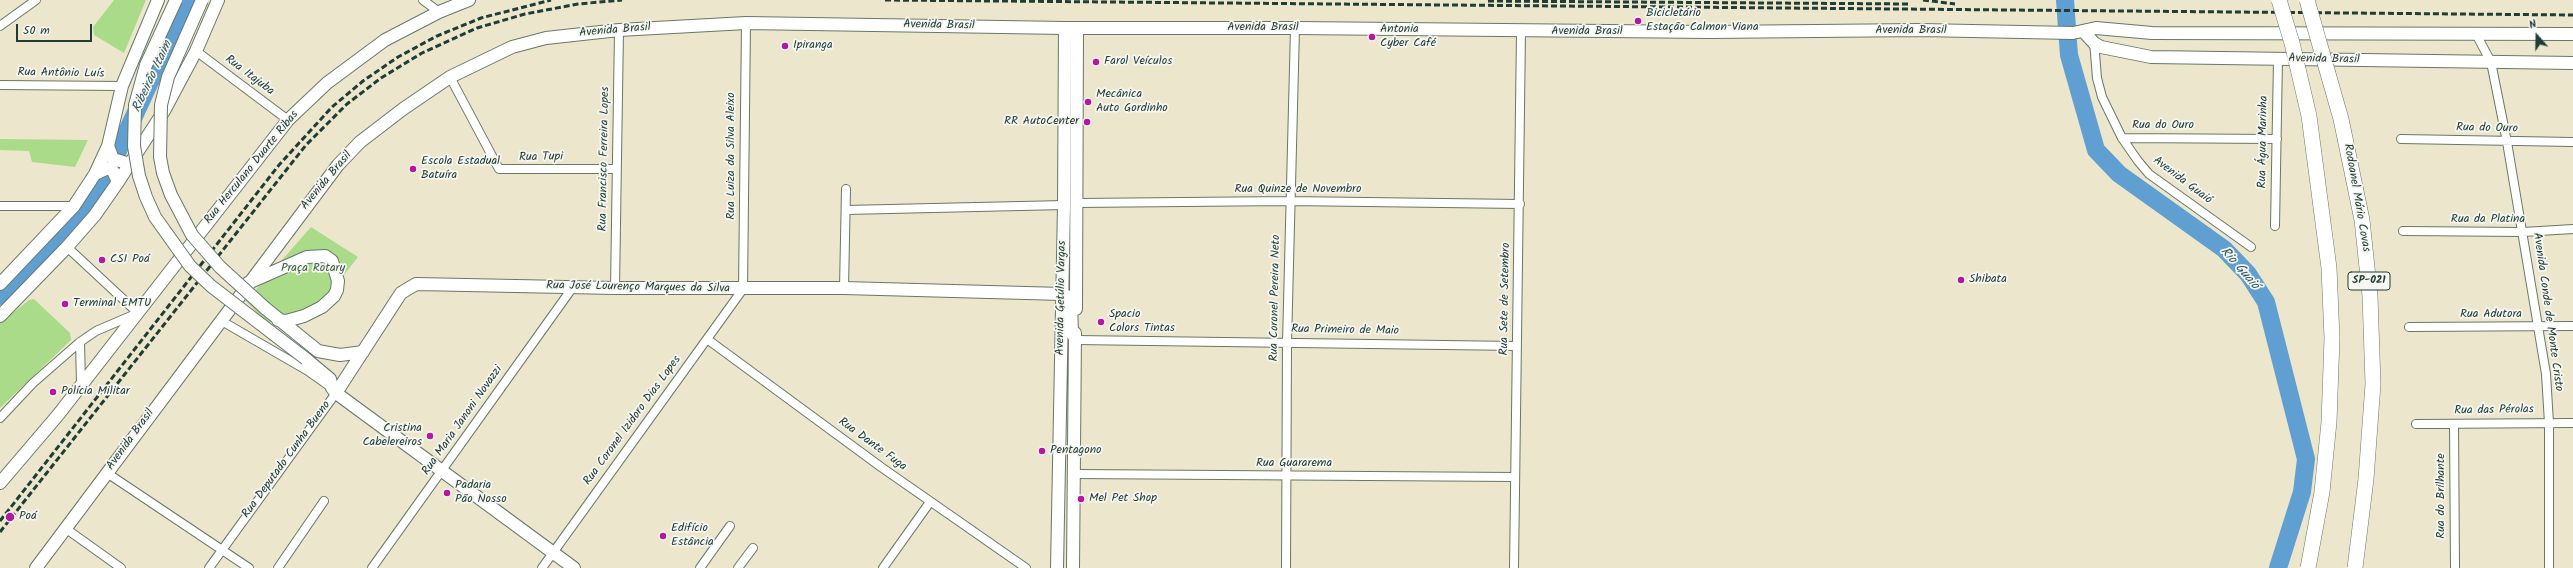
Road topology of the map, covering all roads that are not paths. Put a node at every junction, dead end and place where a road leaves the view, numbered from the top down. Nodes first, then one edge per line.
1 (36, 0) edge
2 (158, 0) edge
3 (176, 0) edge
4 (202, 0) edge
5 (218, 0) edge
6 (423, 0) edge
7 (469, 0) edge
8 (2278, 0) edge
9 (2307, 0) edge
10 (438, 12) junction
11 (746, 23) junction
12 (0, 26) edge
13 (1065, 28) junction
14 (1077, 28) junction
15 (1295, 28) junction
16 (2096, 28) junction
17 (619, 30) junction
18 (1521, 31) junction
19 (2078, 32) junction
20 (2476, 34) junction
21 (2573, 34) edge
22 (2094, 43) junction
23 (196, 51) junction
24 (2278, 59) junction
25 (2491, 62) junction
26 (2573, 63) edge
27 (450, 77) junction
28 (0, 85) edge
29 (122, 86) junction
30 (288, 120) junction
31 (2122, 138) junction
32 (2276, 138) junction
33 (2401, 139) dead end
34 (2508, 142) junction
35 (2573, 142) edge
36 (108, 146) junction
37 (130, 164) junction
38 (616, 169) junction
39 (95, 174) junction
40 (118, 182) junction
41 (846, 189) dead end
42 (1290, 201) junction
43 (1077, 203) junction
44 (1064, 204) junction
45 (1520, 204) junction
46 (0, 206) edge
47 (74, 206) junction
48 (846, 210) junction
49 (2275, 226) dead end
50 (2573, 229) edge
51 (2403, 231) dead end
52 (2523, 232) junction
53 (67, 247) junction
54 (2251, 247) dead end
55 (0, 284) edge
56 (247, 284) junction
57 (573, 287) junction
58 (616, 288) junction
59 (844, 288) junction
60 (743, 289) junction
61 (1062, 294) junction
62 (138, 313) junction
63 (0, 316) edge
64 (220, 320) junction
65 (278, 320) junction
66 (2573, 326) edge
67 (2409, 327) dead end
68 (2538, 327) junction
69 (707, 339) junction
70 (1076, 340) junction
71 (80, 342) junction
72 (1287, 343) junction
73 (1517, 346) junction
74 (363, 352) junction
75 (81, 384) junction
76 (334, 391) junction
77 (0, 418) edge
78 (2549, 423) junction
79 (2573, 423) edge
80 (2416, 424) dead end
81 (2454, 424) junction
82 (442, 472) junction
83 (107, 473) junction
84 (1073, 474) junction
85 (1287, 476) junction
86 (1515, 477) junction
87 (0, 483) edge
88 (324, 501) dead end
89 (930, 502) junction
90 (730, 526) dead end
91 (65, 528) junction
92 (753, 548) dead end
93 (222, 551) junction
94 (554, 552) junction
95 (1016, 565) edge
96 (36, 568) edge
97 (121, 568) edge
98 (209, 568) edge
99 (249, 568) edge
100 (278, 568) edge
101 (372, 568) edge
102 (542, 568) edge
103 (574, 568) edge
104 (700, 568) edge
105 (738, 568) edge
106 (882, 568) edge
107 (1026, 568) edge
108 (1057, 568) edge
109 (1073, 568) edge
110 (1286, 568) edge
111 (1514, 568) edge
112 (2308, 568) edge
113 (2355, 568) edge
114 (2454, 568) edge
115 (2549, 568) edge

1 - 12 street
2 - 29 main road
3 - 76 main road, bridge
4 - 65 main road, bridge
5 - 23 main road
6 - 10 street
7 - 10 main road, Rua Herculano Duarte Ribas
8 - 112 highway, bridge
9 - 113 highway, Rodoanel Mário Covas / SP-021, bridge
10 - 30 main road, Rua Herculano Duarte Ribas
11 - 13 main road, Avenida Brasil
11 - 17 main road, Avenida Brasil
11 - 60 street, Rua Luiza da Silva Aleixo
13 - 14 main road, Avenida Brasil
13 - 44 main road, Avenida Getúlio Vargas
14 - 15 main road, Avenida Brasil
14 - 43 main road, Avenida Getúlio Vargas
15 - 18 main road, Avenida Brasil
15 - 42 street, Rua Coronel Pereira Neto
16 - 19 main road, Avenida Brasil
16 - 20 main road, Avenida Brasil
16 - 22 street, Avenida Guaió
17 - 27 main road, Avenida Brasil
17 - 38 street, Rua Francisco Ferreira Lopes
18 - 19 main road, Avenida Brasil
18 - 45 street, Rua Sete de Setembro
19 - 22 main road, Avenida Brasil
20 - 21 main road, Avenida Brasil
20 - 25 street, Avenida Conde de Monte Cristo
22 - 24 main road, Avenida Brasil
22 - 31 street, Avenida Guaió
23 - 30 street, Rua Itajuba
23 - 37 main road
24 - 25 main road, Avenida Brasil
24 - 32 street, Rua Água Marinha
25 - 26 main road, Avenida Brasil
25 - 34 street, Avenida Conde de Monte Cristo
27 - 38 street, Rua Tupi
27 - 56 main road, Avenida Brasil
28 - 29 street, Rua Antônio Luís
29 - 36 main road
30 - 62 main road, Rua Herculano Duarte Ribas
31 - 32 street, Rua do Ouro
31 - 54 street, Avenida Guaió
32 - 49 street, Rua Água Marinha
33 - 34 street, Rua do Ouro
34 - 35 street, Rua do Ouro
34 - 52 street, Avenida Conde de Monte Cristo
36 - 37 main road
36 - 39 main road
37 - 40 main road
38 - 58 street, Rua Francisco Ferreira Lopes
39 - 40 main road
39 - 47 main road
40 - 53 main road
41 - 48 street
42 - 43 street, Rua Quinze de Novembro
42 - 45 street, Rua Quinze de Novembro
42 - 72 street, Rua Coronel Pereira Neto
43 - 70 main road, Avenida Getúlio Vargas
44 - 48 street
44 - 61 main road, Avenida Getúlio Vargas
45 - 73 street, Rua Sete de Setembro
46 - 47 street
47 - 55 main road
48 - 59 street
50 - 52 street, Rua da Platina
51 - 52 street, Rua da Platina
52 - 68 street, Avenida Conde de Monte Cristo
53 - 62 street
53 - 63 main road
56 - 64 main road, Avenida Brasil
56 - 65 main road
57 - 58 main road, Rua José Lourenço Marques da Silva
57 - 74 main road, Rua José Lourenço Marques da Silva
57 - 82 street, Rua Maria Janoni Novazzi
58 - 60 main road, Rua José Lourenço Marques da Silva
59 - 60 main road, Rua José Lourenço Marques da Silva
59 - 61 main road, Rua José Lourenço Marques da Silva
60 - 69 street, Rua Coronel Izidoro Dias Lopes
61 - 70 main road
61 - 108 main road, Avenida Getúlio Vargas
62 - 71 street
62 - 75 main road, Rua Herculano Duarte Ribas
64 - 76 street
64 - 83 main road, Avenida Brasil
65 - 74 main road
66 - 68 street, Rua Adutora
67 - 68 street, Rua Adutora
68 - 78 street, Avenida Conde de Monte Cristo
69 - 89 street, Rua Dante Fuga
69 - 94 street, Rua Coronel Izidoro Dias Lopes
70 - 72 street, Rua Primeiro de Maio
70 - 84 main road, Avenida Getúlio Vargas
71 - 75 street
71 - 77 street
72 - 73 street, Rua Primeiro de Maio
72 - 85 street, Rua Coronel Pereira Neto
73 - 86 street, Rua Sete de Setembro
74 - 76 main road, Rua Deputado Cunha Bueno
75 - 87 main road, Rua Herculano Duarte Ribas
76 - 82 main road
76 - 93 street, Rua Deputado Cunha Bueno
78 - 79 street, Rua das Pérolas
78 - 81 street, Rua das Pérolas
78 - 115 street, Avenida Conde de Monte Cristo
80 - 81 street, Rua das Pérolas
81 - 114 street, Rua do Brilhante
82 - 94 main road
82 - 101 street, Rua Maria Janoni Novazzi
83 - 91 main road, Avenida Brasil
83 - 93 street
84 - 85 street, Rua Guararema
84 - 109 main road, Avenida Getúlio Vargas
85 - 86 street, Rua Guararema
85 - 110 street, Rua Coronel Pereira Neto
86 - 111 street, Rua Sete de Setembro
88 - 100 street
89 - 95 street, Rua Dante Fuga
89 - 106 street
90 - 104 street
91 - 96 main road, Avenida Brasil
91 - 97 street
92 - 105 street
93 - 98 street, Rua Deputado Cunha Bueno
93 - 99 street
94 - 102 street, Rua Coronel Izidoro Dias Lopes
94 - 103 main road
95 - 107 street, Rua Dante Fuga

